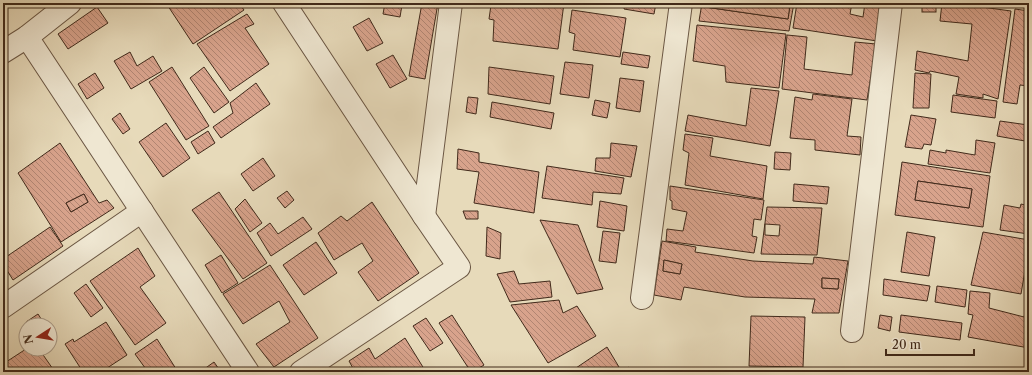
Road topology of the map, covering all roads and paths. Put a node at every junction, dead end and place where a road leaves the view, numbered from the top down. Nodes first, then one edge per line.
1 (70, 3) edge
2 (284, 3) edge
3 (451, 3) edge
4 (681, 3) edge
5 (892, 3) edge
6 (27, 37) junction
7 (3, 52) edge
8 (142, 211) junction
9 (424, 216) junction
10 (642, 298) dead end
11 (3, 307) edge
12 (852, 330) dead end
13 (248, 372) edge
14 (301, 372) edge

1 - 6 street
2 - 9 street
3 - 9 street
4 - 10 street
5 - 12 street
6 - 7 street
6 - 8 street
8 - 11 street
8 - 13 street
9 - 14 street

